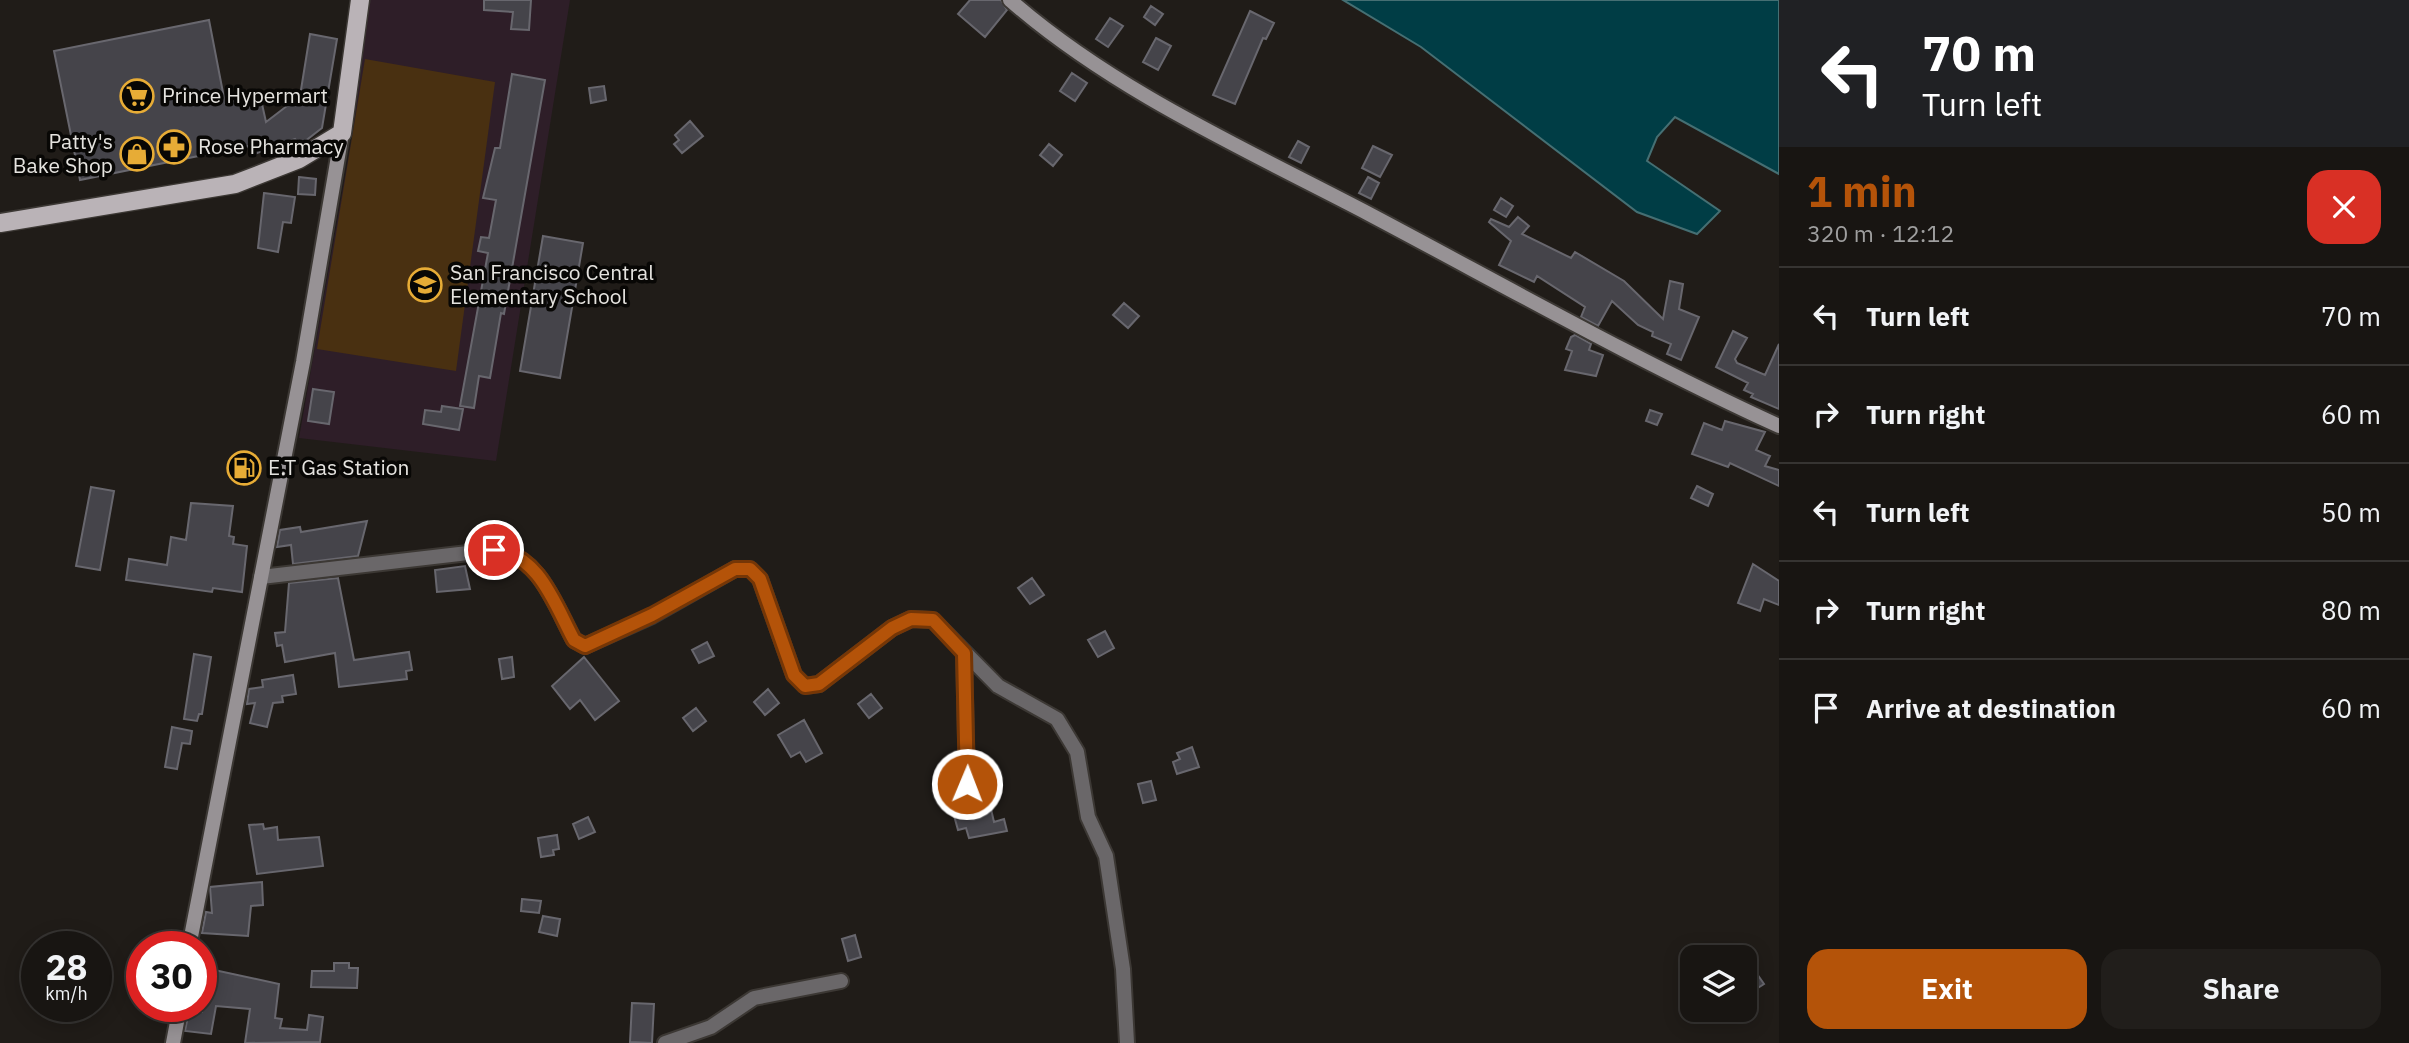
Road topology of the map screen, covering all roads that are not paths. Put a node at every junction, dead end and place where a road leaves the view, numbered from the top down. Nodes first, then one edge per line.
1 (360, 0) edge
2 (1010, 0) edge
3 (342, 133) junction
4 (0, 223) edge
5 (1779, 426) edge
6 (261, 577) junction
7 (964, 653) junction
8 (967, 784) dead end
9 (192, 931) edge
10 (841, 981) dead end
11 (177, 1022) edge
12 (173, 1043) edge
13 (665, 1043) edge
14 (1127, 1043) edge

1 - 3 main road
2 - 5 street
3 - 4 main road
3 - 6 street
6 - 7 street
6 - 9 street
7 - 8 street
7 - 14 street
10 - 13 street
11 - 12 street

